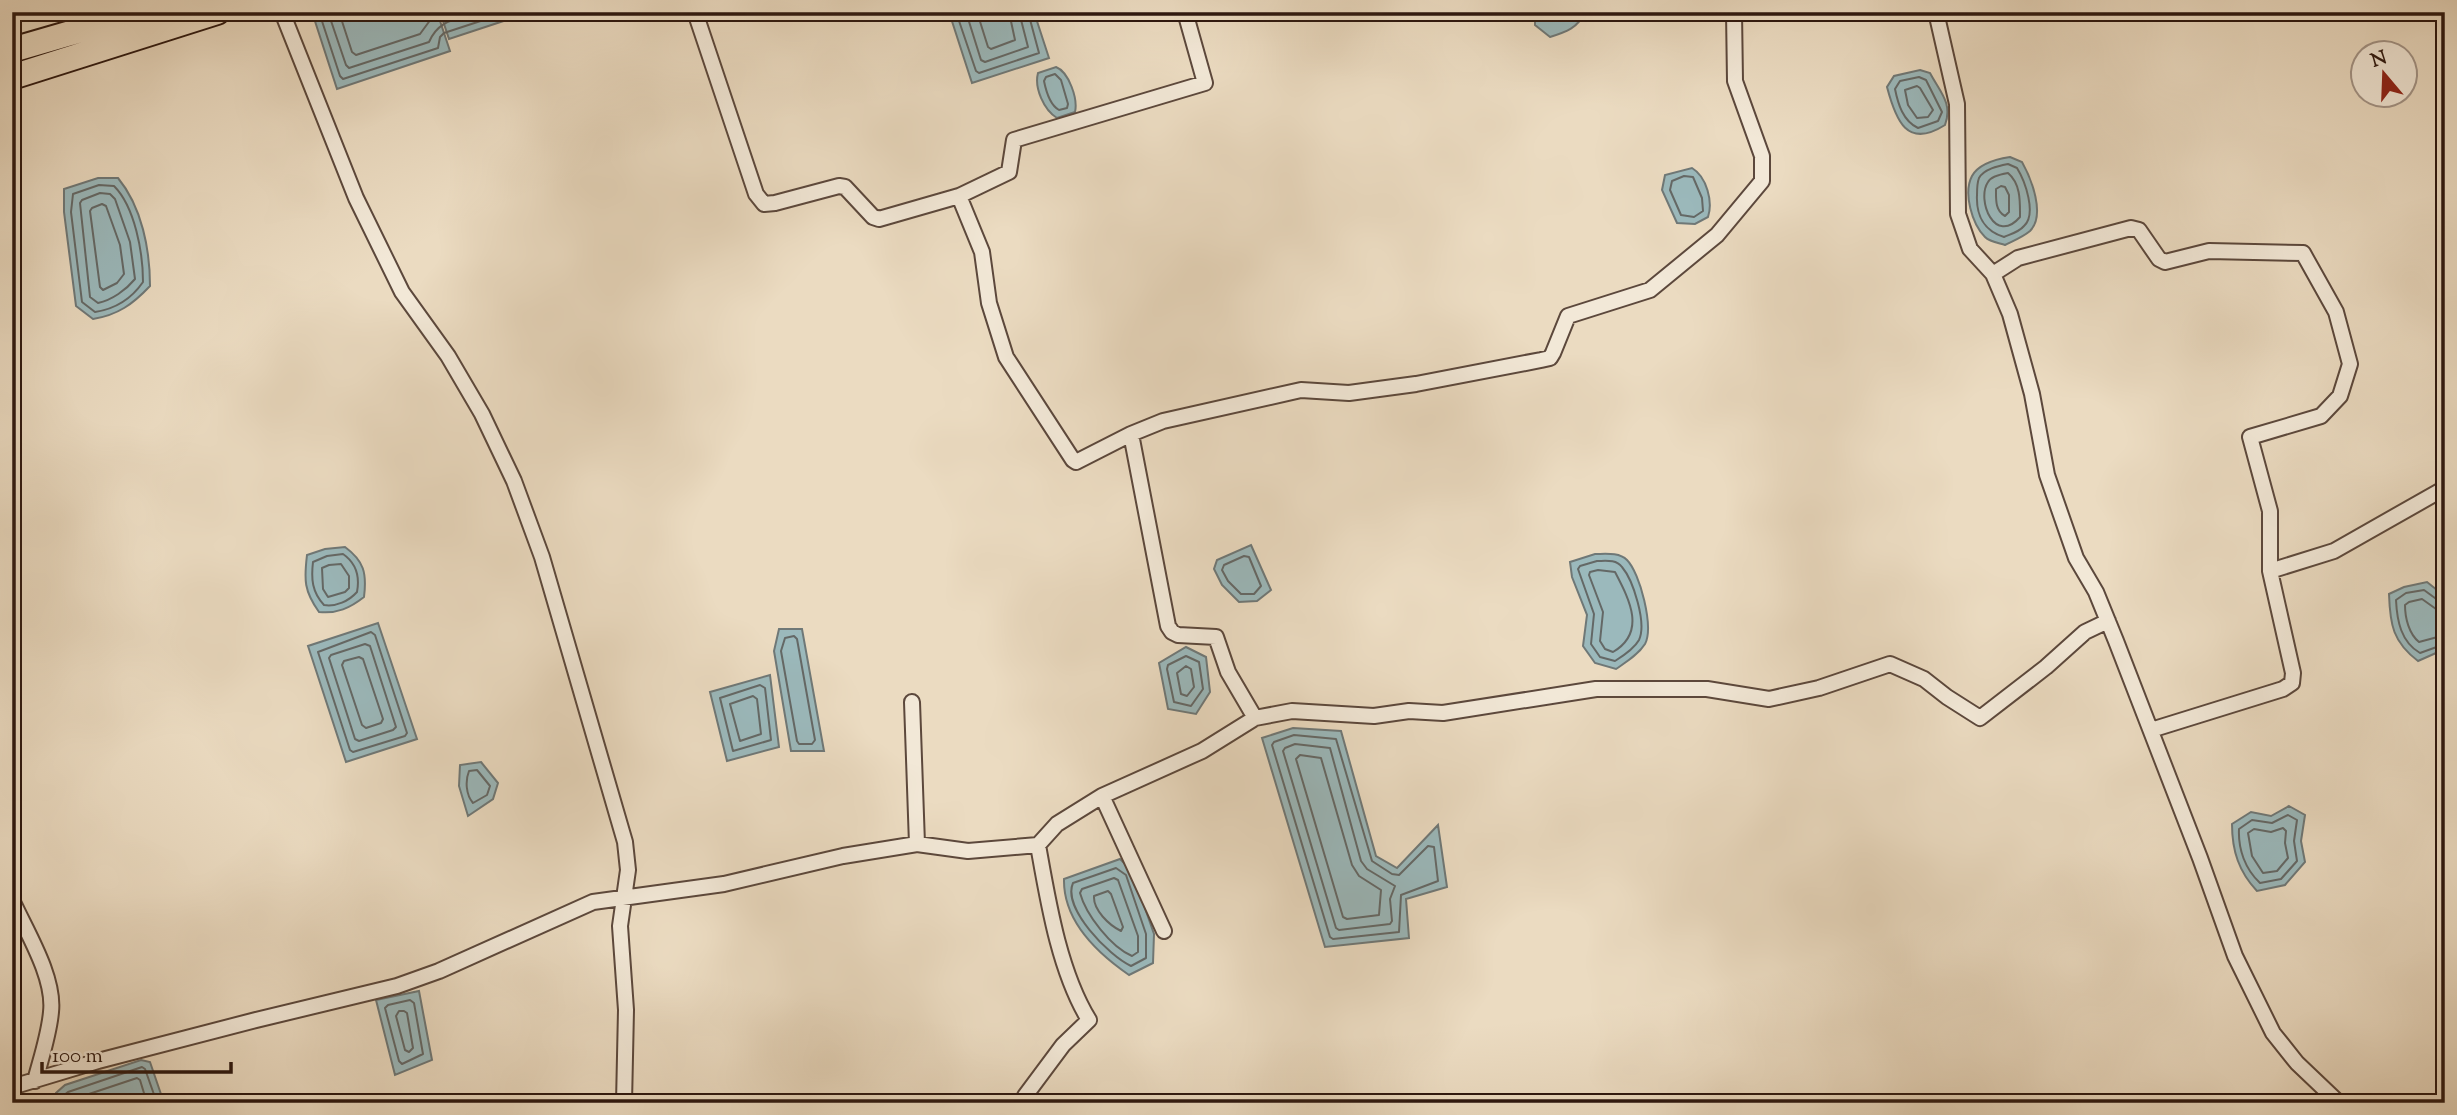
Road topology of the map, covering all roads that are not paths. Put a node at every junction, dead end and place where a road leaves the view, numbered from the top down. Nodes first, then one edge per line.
1 (143, 12) edge
2 (217, 12) edge
3 (282, 12) edge
4 (695, 12) edge
5 (1185, 12) edge
6 (1734, 12) edge
7 (1936, 12) edge
8 (120, 31) junction
9 (12, 50) edge
10 (12, 77) edge
11 (960, 195) junction
12 (1993, 274) junction
13 (1131, 434) junction
14 (2445, 488) edge
15 (2270, 571) junction
16 (2108, 621) junction
17 (912, 702) dead end
18 (1255, 718) junction
19 (2151, 730) junction
20 (1102, 796) junction
21 (917, 844) junction
22 (1038, 845) junction
23 (623, 898) junction
24 (12, 900) edge
25 (1164, 931) dead end
26 (35, 1081) junction
27 (12, 1087) edge
28 (624, 1103) edge
29 (1024, 1103) edge
30 (2339, 1103) edge

1 - 8 highway
2 - 8 highway
3 - 23 street
4 - 11 street
5 - 11 street
6 - 13 street
7 - 12 street
8 - 9 highway
8 - 10 highway
11 - 13 street
12 - 15 street
12 - 16 street
13 - 18 street
14 - 15 street
15 - 19 street
16 - 18 street
16 - 19 street
17 - 21 street
18 - 20 street
19 - 30 street
20 - 22 street
20 - 25 street
21 - 22 street
21 - 23 street
22 - 29 street
23 - 26 street
23 - 28 street
24 - 26 street
26 - 27 street

